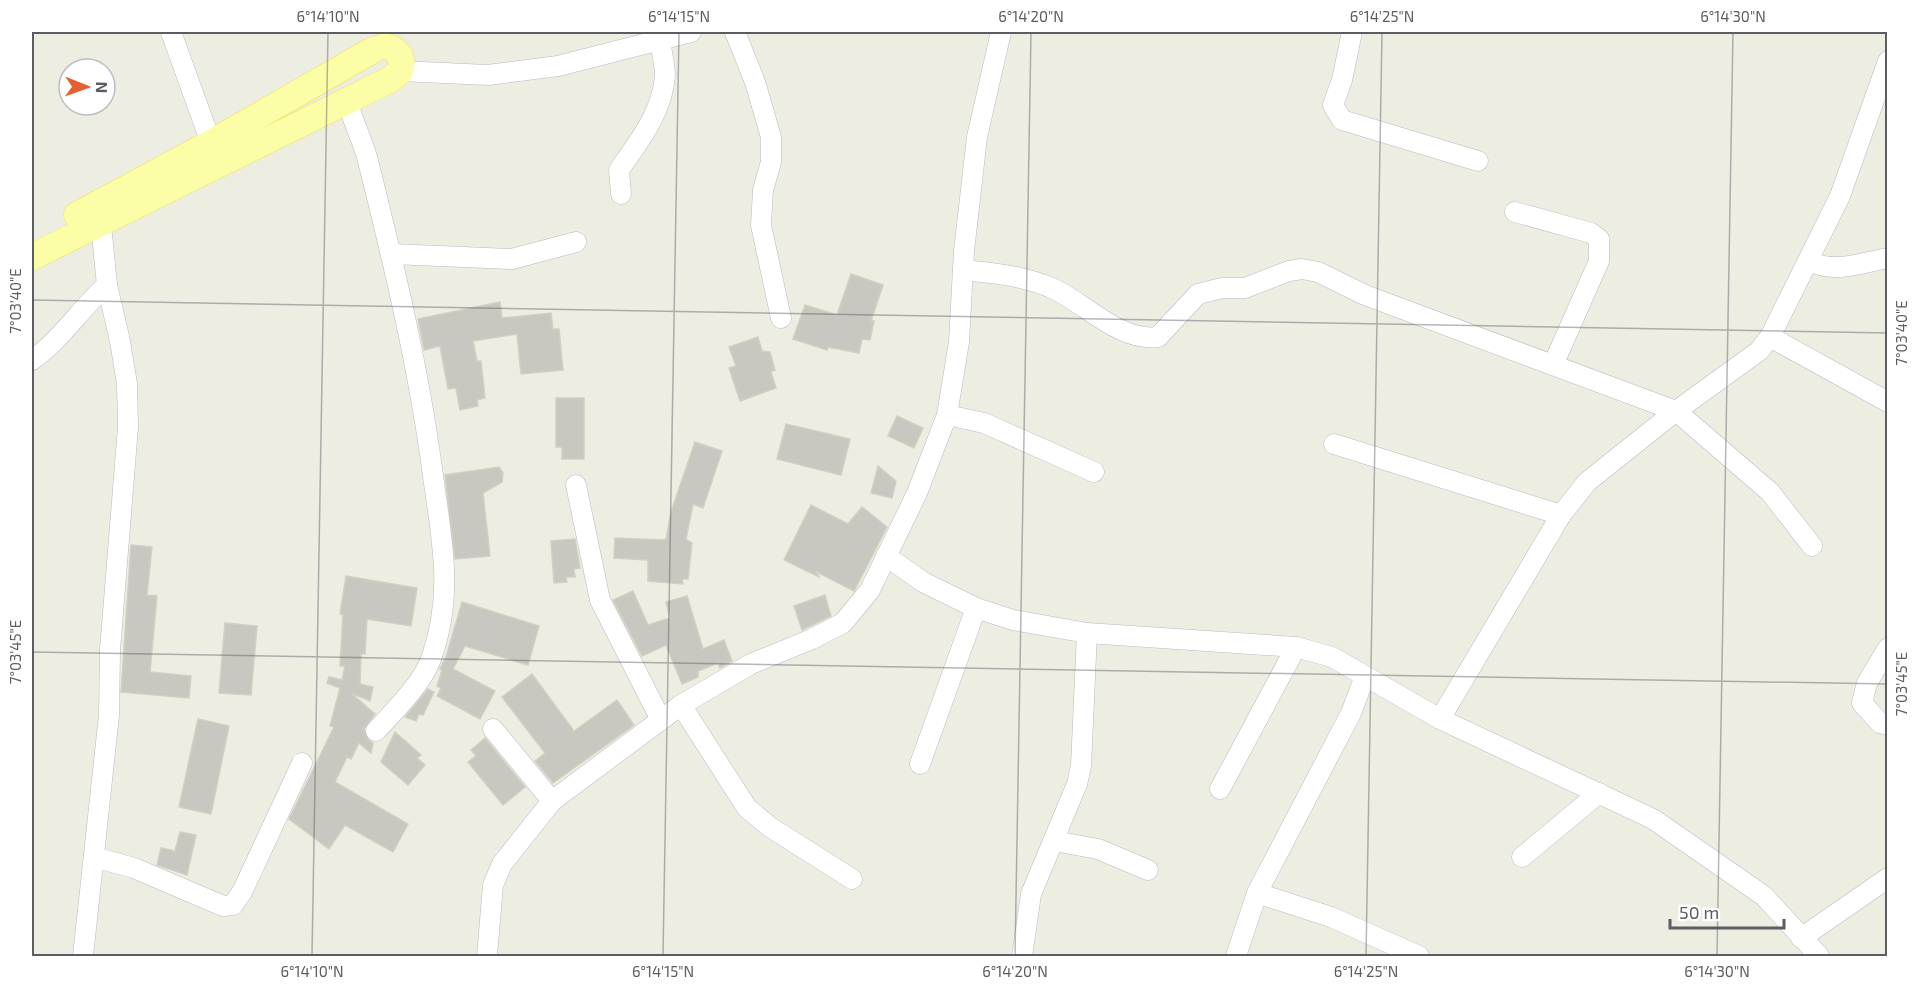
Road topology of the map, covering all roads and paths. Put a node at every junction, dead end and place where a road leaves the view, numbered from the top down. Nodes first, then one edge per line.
1 (171, 32) edge
2 (691, 32) edge
3 (735, 32) edge
4 (1001, 32) edge
5 (1352, 32) edge
6 (650, 38) edge
7 (385, 42) edge
8 (1887, 61) edge
9 (393, 76) junction
10 (348, 101) junction
11 (212, 143) junction
12 (1478, 161) dead end
13 (621, 194) dead end
14 (1515, 212) dead end
15 (98, 223) junction
16 (32, 237) edge
17 (576, 242) dead end
18 (392, 254) junction
19 (32, 257) edge
20 (1887, 258) edge
21 (1809, 261) junction
22 (963, 270) junction
23 (106, 285) junction
24 (781, 318) dead end
25 (1770, 337) junction
26 (32, 360) edge
27 (1553, 365) junction
28 (1887, 402) edge
29 (1676, 411) junction
30 (947, 415) junction
31 (1334, 444) dead end
32 (1094, 472) dead end
33 (576, 485) dead end
34 (1561, 515) junction
35 (1812, 546) dead end
36 (886, 556) junction
37 (976, 608) junction
38 (1087, 633) junction
39 (1296, 647) junction
40 (1887, 648) edge
41 (1365, 676) junction
42 (681, 705) junction
43 (1440, 719) junction
44 (661, 720) junction
45 (1887, 725) edge
46 (493, 729) dead end
47 (376, 731) dead end
48 (302, 763) dead end
49 (920, 764) dead end
50 (1220, 789) dead end
51 (1599, 793) junction
52 (552, 801) junction
53 (1054, 841) junction
54 (94, 857) junction
55 (1522, 857) dead end
56 (1148, 870) dead end
57 (1887, 878) edge
58 (852, 879) dead end
59 (1257, 893) junction
60 (1806, 948) edge
61 (1410, 954) edge
62 (83, 957) edge
63 (487, 957) edge
64 (1022, 957) edge
65 (1236, 957) edge

1 - 11 street
2 - 6 street
3 - 24 street
4 - 22 street
5 - 12 street
6 - 9 street
6 - 13 street
7 - 9 main road
7 - 11 main road
8 - 21 street
9 - 10 main road
10 - 15 main road
10 - 18 street
11 - 16 main road
14 - 27 street
15 - 19 main road
15 - 23 street
17 - 18 street
18 - 47 street
20 - 21 street
21 - 25 street
22 - 27 street
22 - 30 street
23 - 26 street
23 - 54 street
25 - 28 street
25 - 29 street
27 - 29 street
29 - 34 street
29 - 35 street
30 - 32 street
30 - 36 street
31 - 34 street
33 - 44 street
34 - 43 street
36 - 37 street
36 - 42 street
37 - 38 street
37 - 49 street
38 - 39 street
38 - 53 street
39 - 41 street
39 - 50 street
40 - 45 street
41 - 43 street
41 - 59 street
42 - 44 street
42 - 58 street
43 - 51 street
44 - 52 street
46 - 52 street
48 - 54 street
51 - 55 street
51 - 60 street
52 - 63 street
53 - 56 street
53 - 64 street
54 - 62 street
57 - 60 street
59 - 61 street
59 - 65 street

